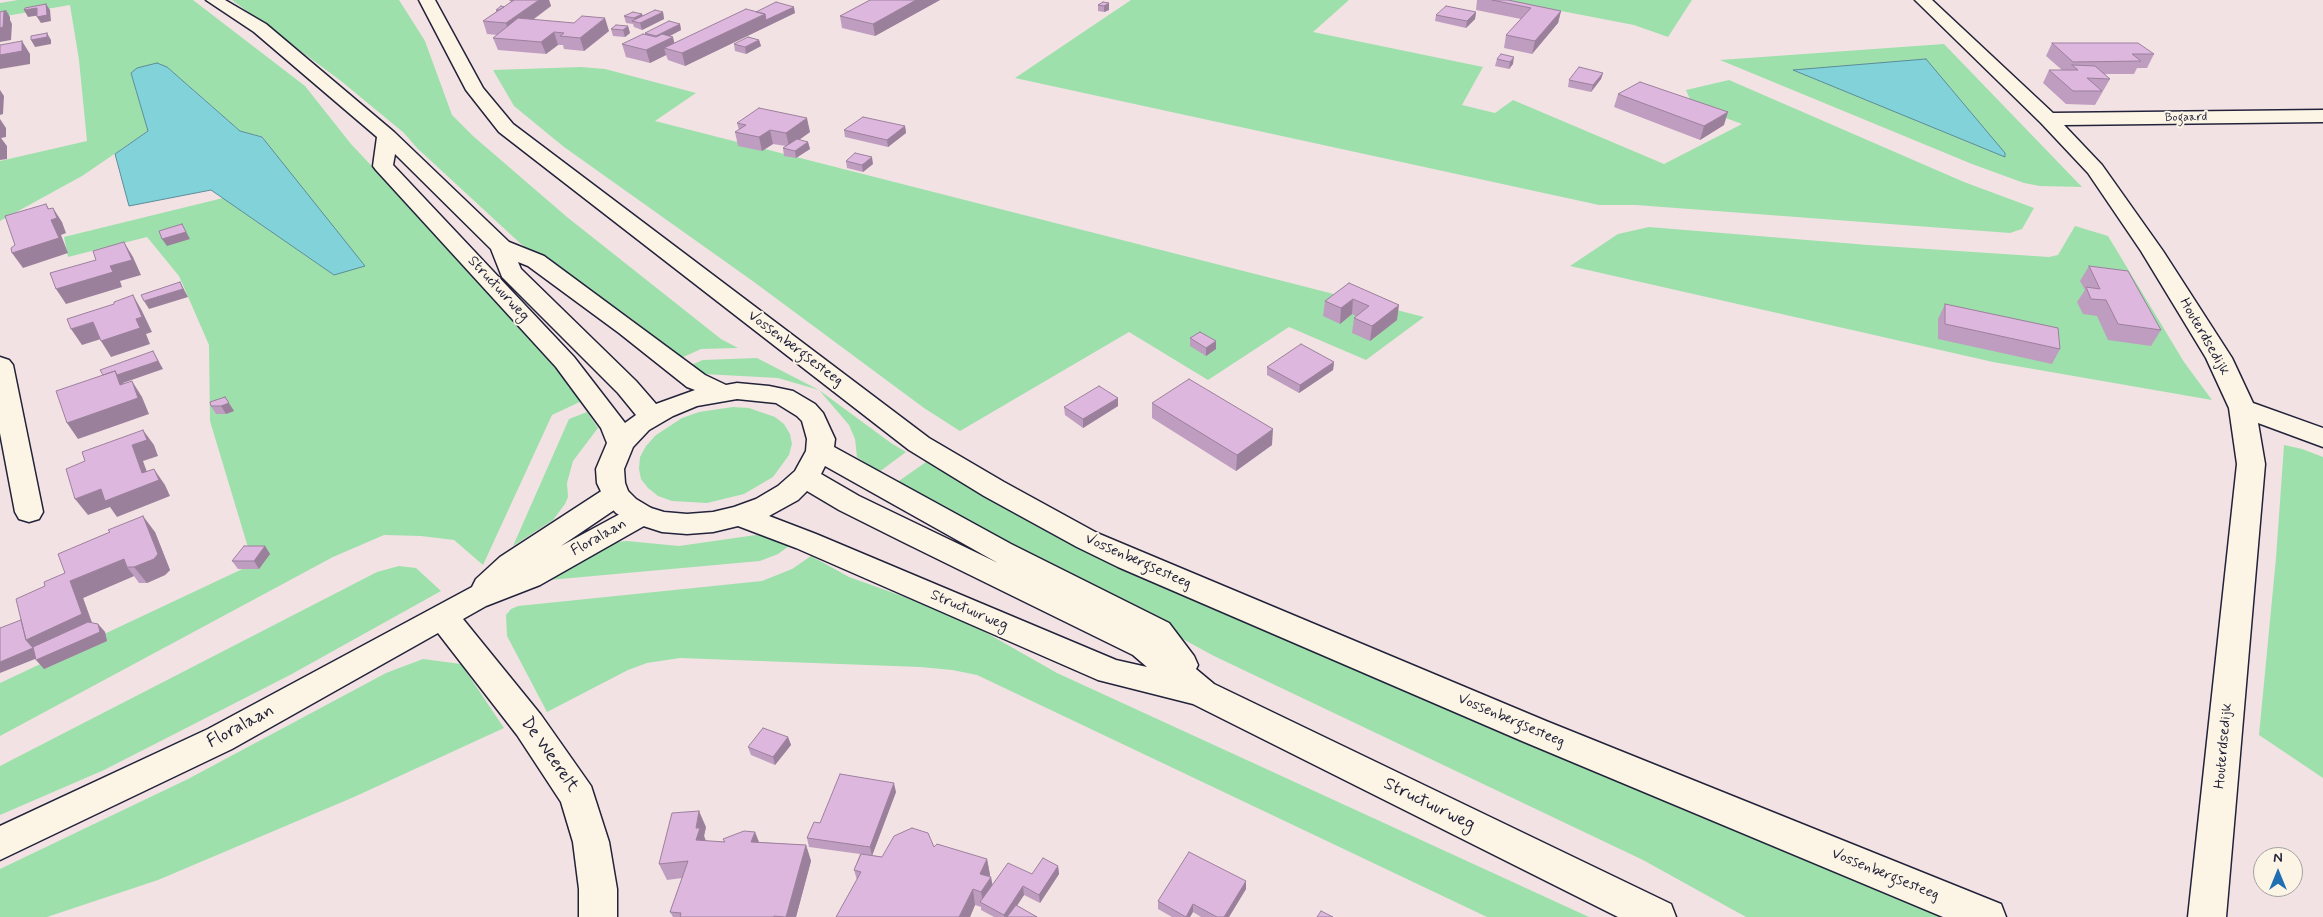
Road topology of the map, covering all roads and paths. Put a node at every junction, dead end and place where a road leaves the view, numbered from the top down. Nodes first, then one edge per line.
1 (214, 0) edge
2 (427, 0) edge
3 (1923, 0) edge
4 (2323, 116) edge
5 (2048, 120) junction
6 (387, 136) junction
7 (501, 248) junction
8 (1, 370) edge
9 (720, 392) junction
10 (2242, 408) junction
11 (652, 416) junction
12 (2323, 438) edge
13 (621, 443) junction
14 (820, 451) junction
15 (805, 477) junction
16 (616, 495) junction
17 (29, 512) dead end
18 (641, 515) junction
19 (740, 516) junction
20 (475, 598) junction
21 (443, 617) junction
22 (1202, 693) junction
23 (0, 844) edge
24 (598, 917) edge
25 (1657, 917) edge
26 (1987, 917) edge
27 (2207, 917) edge

1 - 6 street, Structuurweg
2 - 26 street, Vossenbergsesteeg
3 - 5 street, Houterdsedijk
4 - 5 street, Bogaard
5 - 10 street, Houterdsedijk
6 - 7 street, Structuurweg
6 - 13 street, Structuurweg
7 - 9 street, Structuurweg
7 - 11 street, Structuurweg
8 - 17 street
9 - 11 street
9 - 14 street
10 - 12 street
10 - 27 street, Houterdsedijk
11 - 13 street
13 - 16 street
14 - 15 street
14 - 22 street, Structuurweg
15 - 19 street
15 - 22 street, Structuurweg
16 - 18 street
16 - 20 street, Floralaan
18 - 19 street
18 - 20 street, Floralaan
19 - 22 street, Structuurweg
20 - 21 street, Floralaan
21 - 23 street, Floralaan
21 - 24 street, De Weerelt
22 - 25 street, Structuurweg

